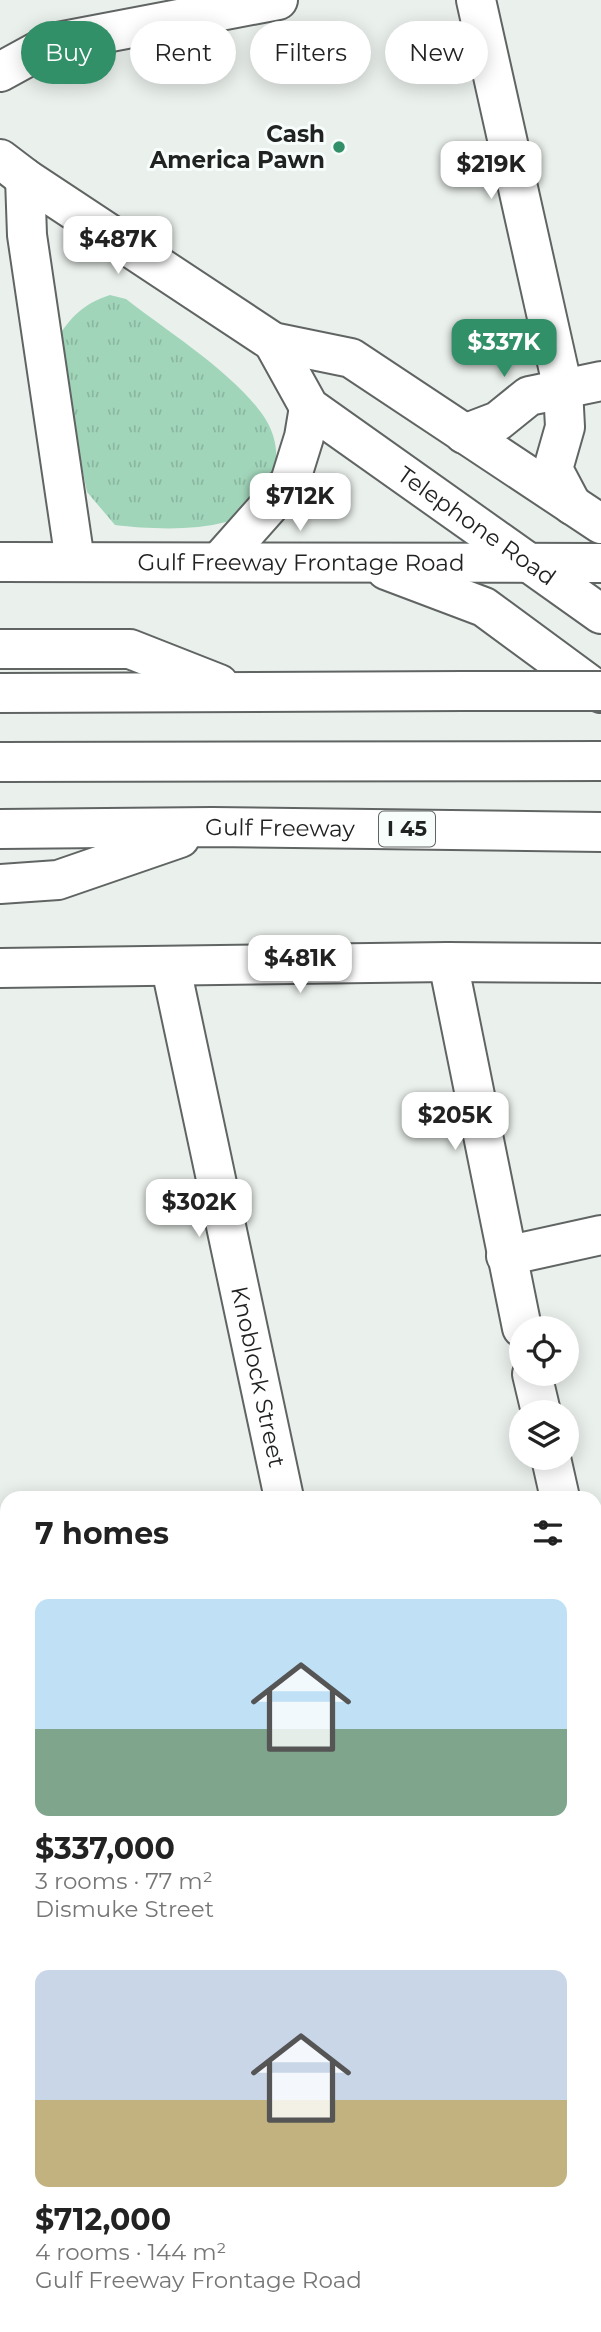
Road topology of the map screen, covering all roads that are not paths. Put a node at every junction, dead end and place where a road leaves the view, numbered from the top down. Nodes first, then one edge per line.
1 (278, 0) edge
2 (476, 0) edge
3 (0, 72) edge
4 (12, 169) edge
5 (273, 342) junction
6 (601, 381) edge
7 (564, 389) junction
8 (309, 407) junction
9 (464, 434) junction
10 (587, 515) edge
11 (75, 561) junction
12 (0, 562) edge
13 (219, 562) junction
14 (367, 563) junction
15 (601, 563) edge
16 (529, 564) junction
17 (601, 614) edge
18 (0, 649) edge
19 (238, 692) junction
20 (601, 692) edge
21 (0, 693) edge
22 (601, 761) edge
23 (0, 762) edge
24 (212, 827) junction
25 (0, 829) edge
26 (601, 832) edge
27 (0, 884) edge
28 (449, 962) junction
29 (601, 964) edge
30 (0, 968) edge
31 (171, 968) junction
32 (601, 1235) edge
33 (506, 1256) junction
34 (519, 1316) edge
35 (553, 1470) edge
36 (283, 1491) edge
37 (558, 1491) edge

1 - 3 main road
2 - 7 main road
4 - 5 main road, Telephone Road
4 - 11 main road
5 - 8 main road, Telephone Road
5 - 9 main road, Telephone Road
6 - 7 main road
7 - 9 main road
7 - 10 main road
8 - 13 main road
8 - 16 main road, Telephone Road
9 - 10 main road, Telephone Road
11 - 12 main road, Gulf Freeway Frontage Road
11 - 13 main road, Gulf Freeway Frontage Road
13 - 14 main road, Gulf Freeway Frontage Road
14 - 16 main road, Gulf Freeway Frontage Road
14 - 20 main road
15 - 16 main road, Gulf Freeway Frontage Road
16 - 17 main road, Telephone Road
18 - 19 main road
19 - 20 main road, bridge
19 - 21 main road
22 - 23 main road
24 - 25 main road, Gulf Freeway / I 45
24 - 26 main road, Gulf Freeway / I 45
24 - 27 main road
28 - 29 main road
28 - 31 main road
28 - 33 main road
30 - 31 main road
31 - 36 main road, Knoblock Street
32 - 33 main road
33 - 34 main road
35 - 37 main road

